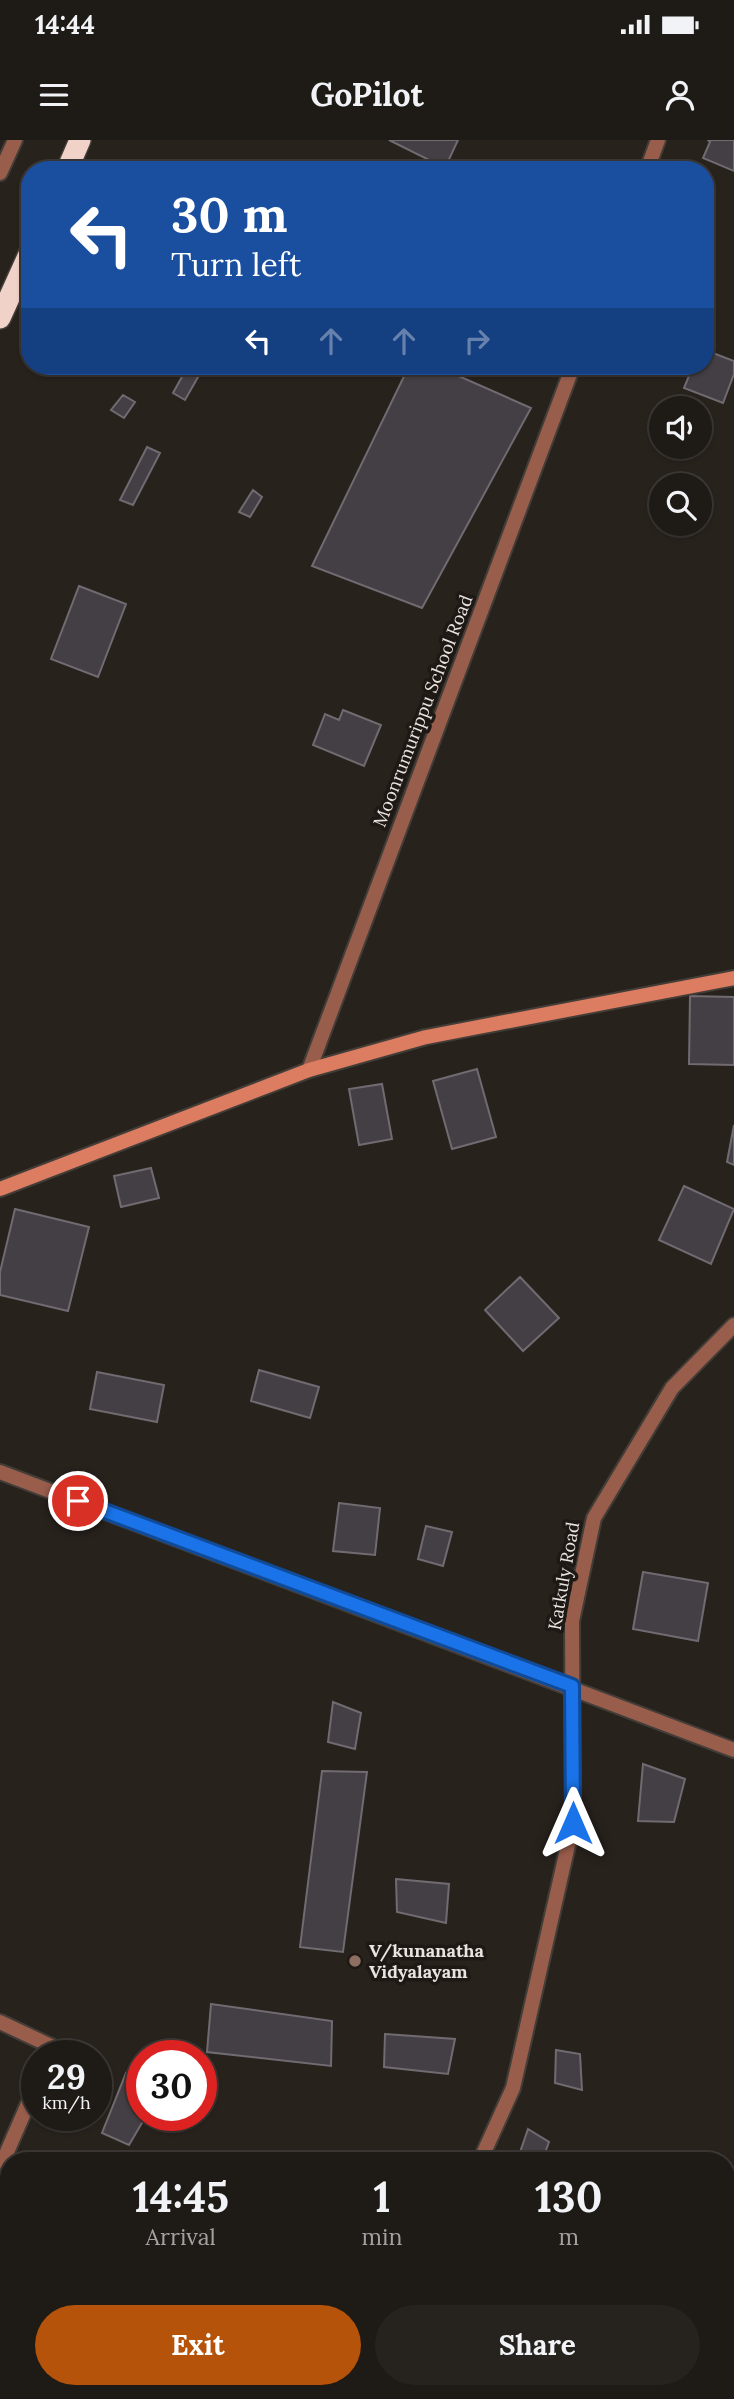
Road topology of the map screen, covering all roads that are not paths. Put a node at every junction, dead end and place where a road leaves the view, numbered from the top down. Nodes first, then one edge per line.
1 (15, 140) edge
2 (80, 140) edge
3 (658, 140) edge
4 (71, 161) edge
5 (650, 161) edge
6 (0, 173) edge
7 (21, 272) edge
8 (0, 318) edge
9 (570, 375) edge
10 (734, 978) edge
11 (309, 1070) junction
12 (0, 1189) edge
13 (734, 1325) edge
14 (0, 1472) edge
15 (572, 1686) junction
16 (734, 1749) edge
17 (0, 2022) edge
18 (38, 2040) edge
19 (21, 2120) edge
20 (7, 2152) edge
21 (484, 2152) edge

1 - 6 street
2 - 4 highway
3 - 5 street
7 - 8 highway
9 - 11 street, Moonrumurippu School Road
10 - 11 street
11 - 12 street
13 - 15 street, Katkuly Road
14 - 15 street
15 - 16 street
15 - 21 street, Katkuly Road
17 - 18 street
19 - 20 street

